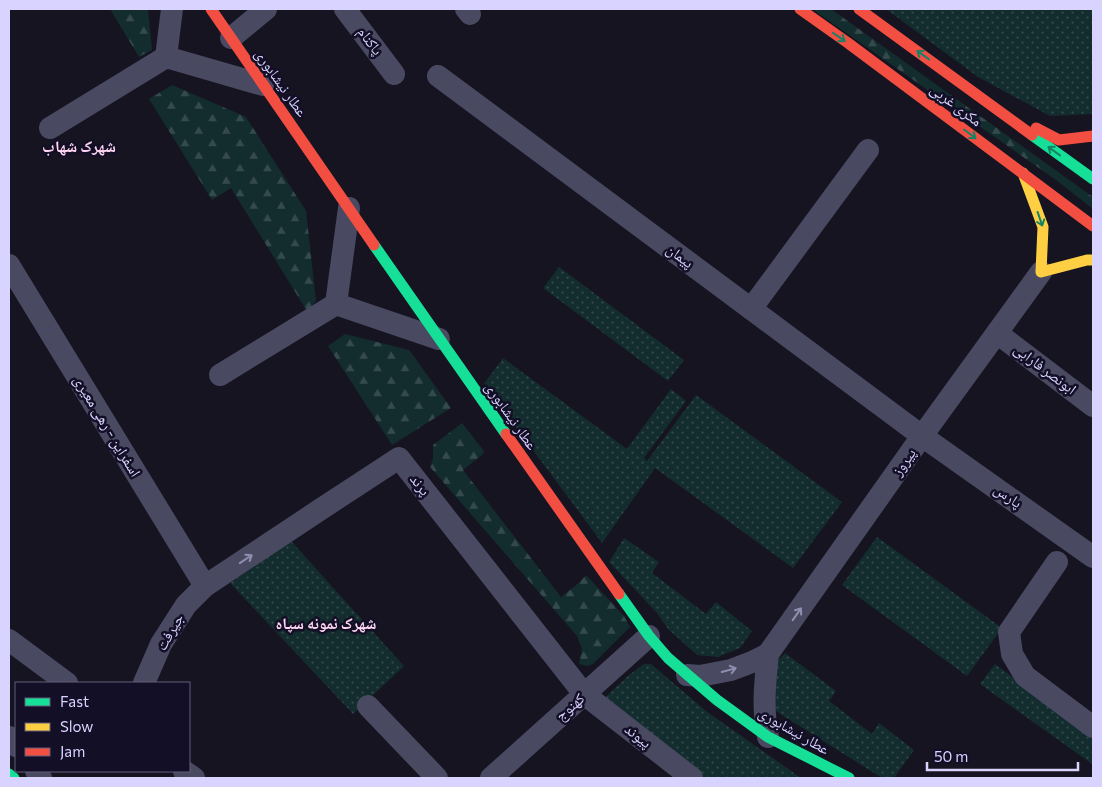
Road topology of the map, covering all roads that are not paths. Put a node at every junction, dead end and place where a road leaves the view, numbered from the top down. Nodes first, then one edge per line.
1 (172, 9) edge
2 (212, 9) edge
3 (266, 9) edge
4 (345, 9) edge
5 (800, 9) edge
6 (859, 9) edge
7 (230, 38) junction
8 (166, 57) junction
9 (394, 74) dead end
10 (438, 76) dead end
11 (263, 85) junction
12 (991, 105) junction
13 (50, 128) dead end
14 (1093, 136) edge
15 (868, 150) dead end
16 (1023, 173) junction
17 (1093, 180) edge
18 (349, 208) junction
19 (1093, 226) edge
20 (1093, 260) edge
21 (9, 265) edge
22 (1042, 272) junction
23 (336, 304) junction
24 (751, 309) junction
25 (997, 333) junction
26 (439, 339) junction
27 (220, 376) dead end
28 (1093, 406) edge
29 (922, 436) junction
30 (1093, 557) edge
31 (1057, 562) dead end
32 (205, 586) junction
33 (649, 636) junction
34 (9, 640) edge
35 (768, 654) junction
36 (687, 675) junction
37 (65, 682) edge
38 (144, 682) edge
39 (584, 694) junction
40 (368, 706) dead end
41 (1093, 727) edge
42 (768, 737) junction
43 (9, 774) edge
44 (14, 778) edge
45 (437, 778) edge
46 (491, 778) edge
47 (692, 778) edge
48 (849, 778) edge

1 - 8 street
2 - 7 main road, عطار نیشابوری
3 - 7 street
4 - 9 street, پاکنام
5 -> 16 main road, مکری غربی
12 -> 6 main road, مکری غربی
7 - 11 main road, عطار نیشابوری
8 - 11 street
8 - 13 street
10 - 24 street, پیمان
11 - 18 main road, عطار نیشابوری
12 - 14 main road
17 -> 12 main road, مکری غربی
15 - 24 street
16 - 19 main road, مکری غربی
16 -> 22 main road
18 - 23 street
18 - 26 main road, عطار نیشابوری
20 - 22 main road
21 - 32 street, اسفراين - رهی معیری
22 - 25 street, پیروز
23 - 26 street
23 - 27 street
24 - 29 street, پیمان
25 - 28 street, ابونصر فارابی
25 - 29 street, پیروز
26 - 33 main road, عطار نیشابوری
29 - 30 street, پارس
35 -> 29 street, پیروز
31 - 41 street
32 - 38 street, جیرفت
32 -> 39 street, پرند
33 - 36 main road, عطار نیشابوری
33 - 39 street, كهنوج
34 - 37 street
36 -> 35 street
35 - 42 street, پیروز
36 - 42 main road, عطار نیشابوری
39 - 46 street, كهنوج
39 - 47 street, پیوند
40 - 45 street
42 - 48 main road, عطار نیشابوری
43 - 44 main road

